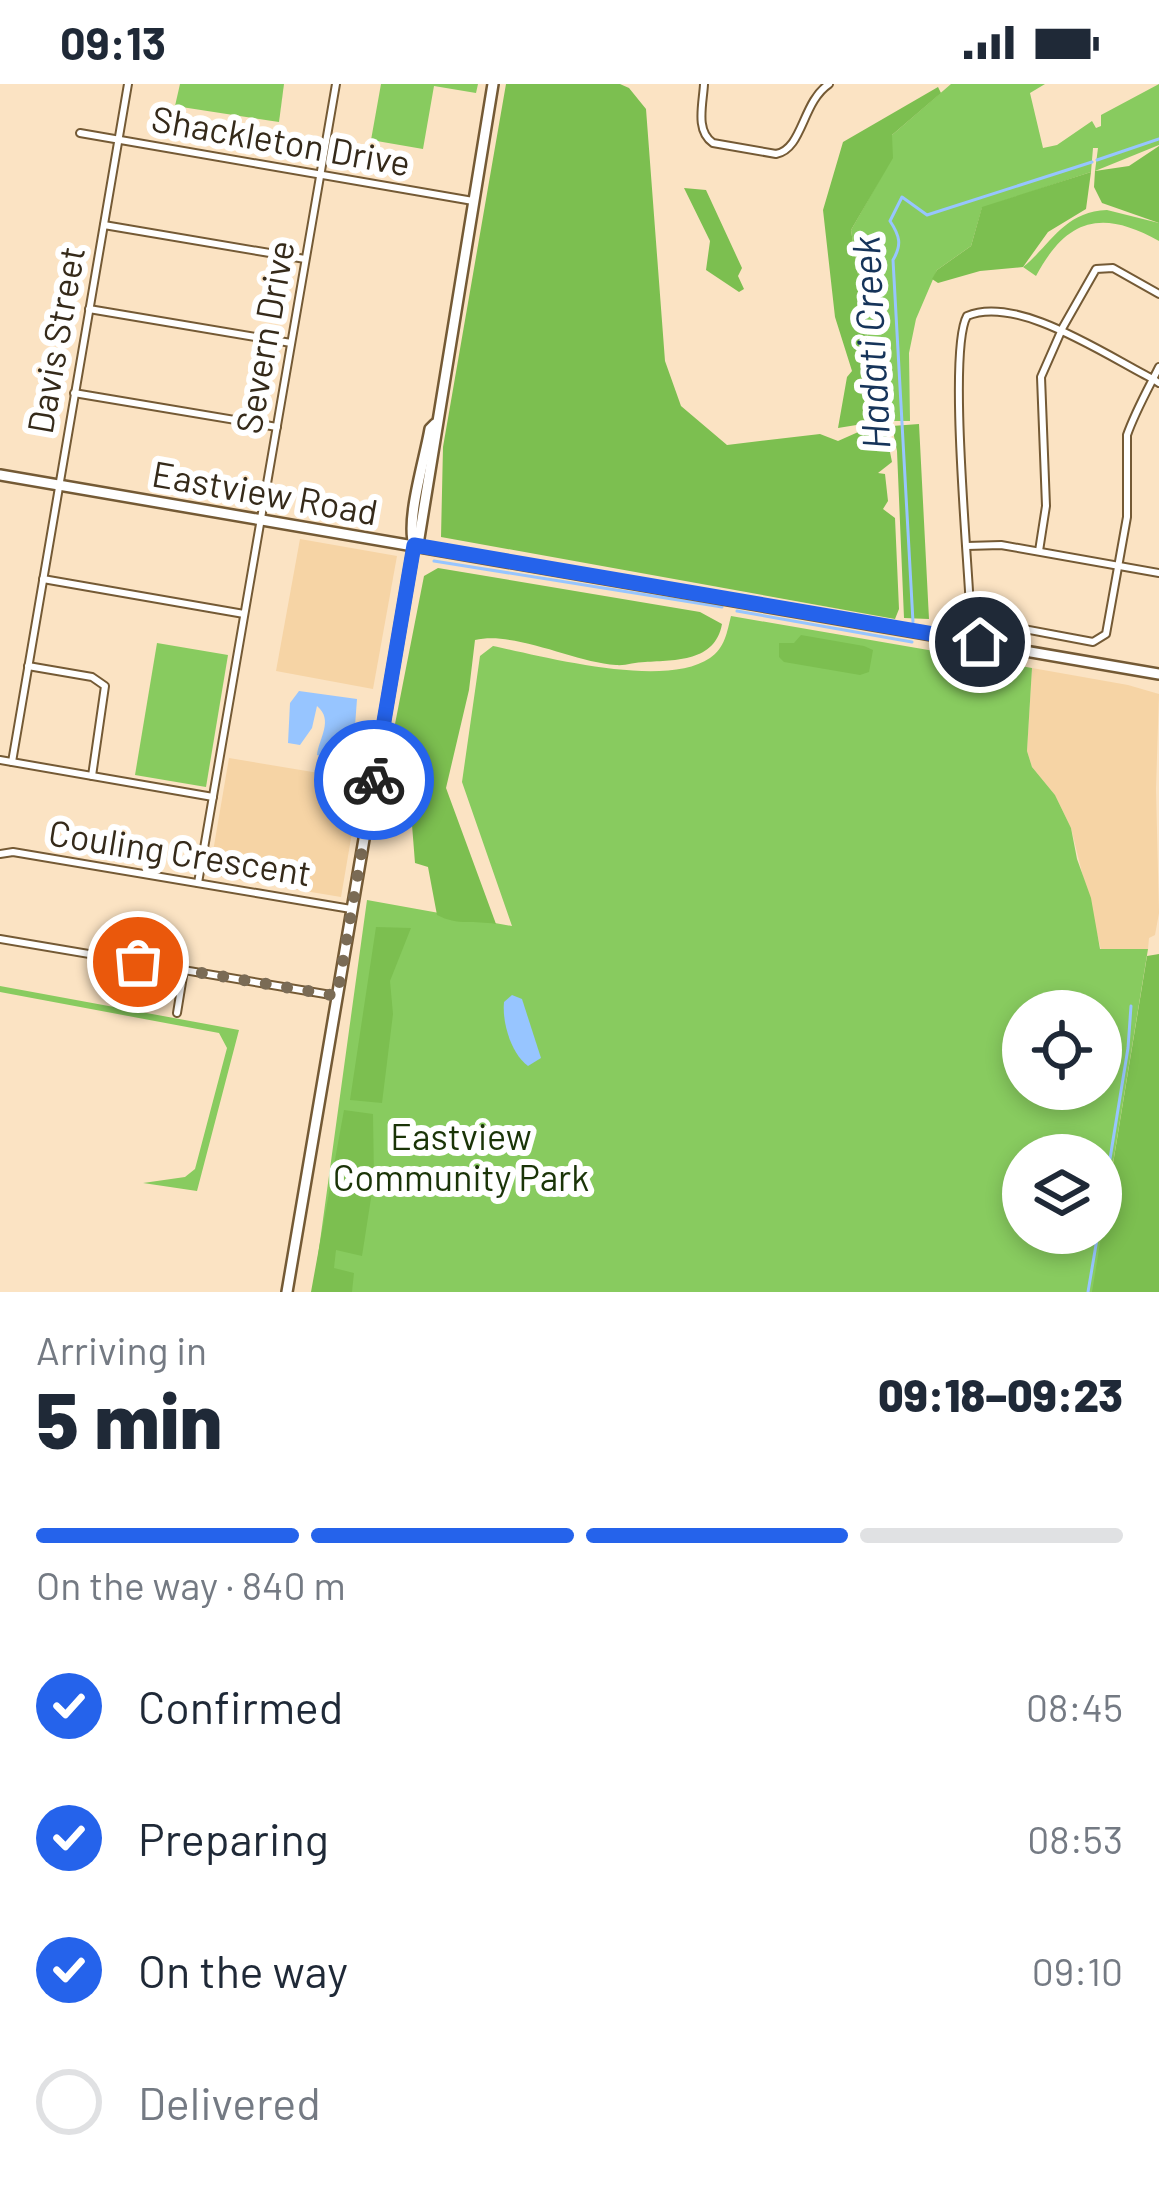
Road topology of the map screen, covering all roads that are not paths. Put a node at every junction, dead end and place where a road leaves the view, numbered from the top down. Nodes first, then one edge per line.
1 (128, 84) edge
2 (336, 84) edge
3 (493, 84) edge
4 (704, 84) edge
5 (812, 84) edge
6 (829, 84) edge
7 (818, 92) junction
8 (80, 134) dead end
9 (118, 140) junction
10 (320, 175) junction
11 (472, 201) junction
12 (104, 225) junction
13 (305, 259) junction
14 (1159, 294) edge
15 (89, 309) junction
16 (1060, 333) junction
17 (291, 344) junction
18 (1159, 367) edge
19 (1156, 381) edge
20 (74, 393) junction
21 (277, 427) junction
22 (0, 475) edge
23 (58, 485) junction
24 (261, 520) junction
25 (414, 545) junction
26 (967, 546) junction
27 (1039, 551) junction
28 (1118, 565) junction
29 (1159, 573) edge
30 (43, 579) junction
31 (244, 614) junction
32 (28, 666) junction
33 (1159, 674) edge
34 (0, 760) edge
35 (12, 762) junction
36 (92, 776) junction
37 (213, 796) junction
38 (0, 854) edge
39 (198, 883) junction
40 (352, 909) junction
41 (0, 939) edge
42 (184, 970) junction
43 (337, 996) junction
44 (176, 1013) dead end
45 (287, 1292) edge

1 - 9 street, Davis Street
2 - 10 street, Severn Drive
3 - 11 main road
4 - 7 street
5 - 7 street
6 - 7 street
8 - 9 street, Shackleton Drive
9 - 10 street, Shackleton Drive
9 - 12 street, Davis Street
10 - 11 street, Shackleton Drive
10 - 13 street, Severn Drive
11 - 25 main road
12 - 13 street
12 - 15 street, Davis Street
13 - 17 street, Severn Drive
14 - 16 street
15 - 17 street
15 - 20 street, Davis Street
16 - 19 street
16 - 26 street
16 - 27 street
17 - 21 street, Severn Drive
18 - 19 street
19 - 28 street
20 - 21 street
20 - 23 street, Davis Street
21 - 24 street, Severn Drive
22 - 23 main road, Eastview Road
23 - 24 main road, Eastview Road
23 - 30 street, Davis Street
24 - 25 main road, Eastview Road
24 - 31 street, Severn Drive
25 - 33 main road, Eastview Road
25 - 40 main road
26 - 27 street
26 - 28 street
27 - 28 street
28 - 29 street
30 - 31 street
30 - 32 street, Davis Street
31 - 37 street, Severn Drive
32 - 35 street, Davis Street
32 - 36 street
34 - 35 street
35 - 36 street
36 - 37 street
37 - 39 street, Severn Drive
38 - 39 street, Couling Crescent
39 - 40 street, Couling Crescent
40 - 43 main road
41 - 42 street
42 - 43 street
42 - 44 street
43 - 45 main road

